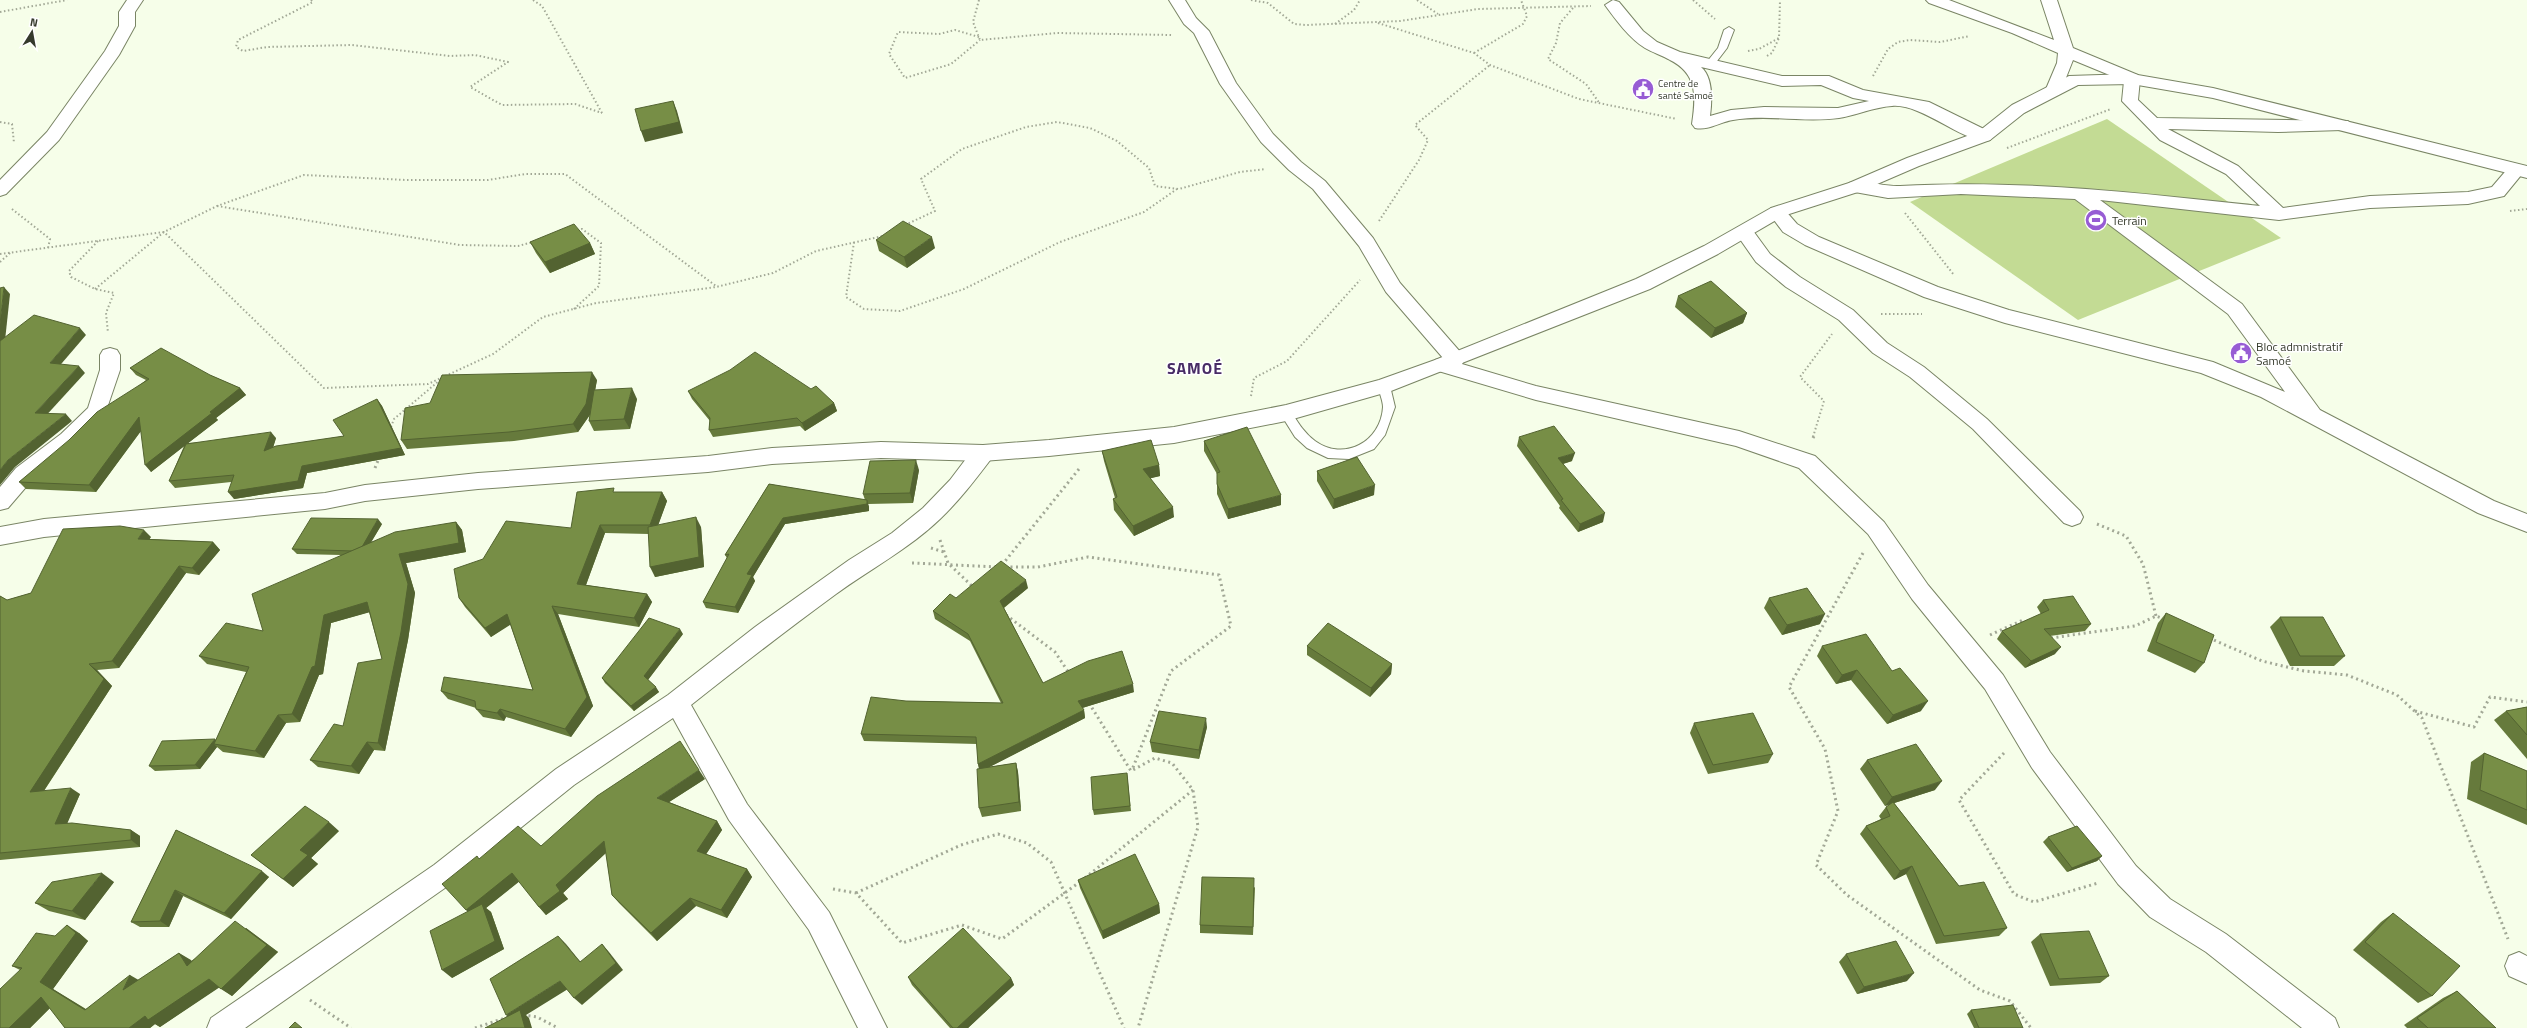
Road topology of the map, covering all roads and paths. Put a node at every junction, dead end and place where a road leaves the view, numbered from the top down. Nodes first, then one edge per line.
1 (67, 0) edge
2 (135, 0) edge
3 (311, 0) edge
4 (533, 0) edge
5 (979, 0) edge
6 (1177, 0) edge
7 (1251, 0) edge
8 (1360, 0) edge
9 (1417, 0) edge
10 (1521, 0) edge
11 (1780, 0) edge
12 (1934, 0) edge
13 (2049, 0) edge
14 (1613, 5) joint
15 (1524, 8) junction
16 (1573, 8) junction
17 (0, 12) edge
18 (1438, 15) junction
19 (1376, 22) junction
20 (1335, 24) junction
21 (1729, 30) dead end
22 (1201, 31) junction
23 (979, 38) junction
24 (1936, 42) dead end
25 (2066, 52) junction
26 (1474, 53) junction
27 (1676, 56) junction
28 (1714, 60) junction
29 (1490, 65) junction
30 (2132, 78) junction
31 (2054, 89) junction
32 (1858, 94) junction
33 (1895, 100) junction
34 (1600, 104) junction
35 (2149, 119) junction
36 (0, 122) edge
37 (1701, 124) junction
38 (2342, 125) junction
39 (1984, 136) junction
40 (2002, 150) dead end
41 (26, 162) junction
42 (1295, 166) junction
43 (2521, 174) edge
44 (1855, 187) junction
45 (1178, 188) junction
46 (1888, 192) junction
47 (2079, 193) junction
48 (4, 196) edge
49 (217, 206) junction
50 (1777, 212) junction
51 (2279, 214) junction
52 (903, 226) edge
53 (575, 231) edge
54 (164, 232) junction
55 (1744, 232) junction
56 (888, 234) edge
57 (99, 240) junction
58 (540, 240) edge
59 (854, 242) junction
60 (1366, 242) junction
61 (48, 248) junction
62 (0, 254) edge
63 (10, 254) junction
64 (0, 262) edge
65 (1380, 265) junction
66 (716, 287) junction
67 (95, 288) junction
68 (1982, 309) junction
69 (573, 310) junction
70 (1928, 314) dead end
71 (1846, 315) junction
72 (110, 355) joint
73 (1448, 362) junction
74 (443, 377) junction
75 (1384, 386) junction
76 (1286, 413) junction
77 (2311, 413) junction
78 (1248, 420) junction
79 (388, 434) edge
80 (1101, 441) junction
81 (983, 453) junction
82 (379, 456) edge
83 (1807, 462) junction
84 (365, 493) junction
85 (0, 502) edge
86 (931, 514) junction
87 (2072, 517) joint
88 (2527, 523) edge
89 (1876, 528) junction
90 (0, 536) edge
91 (911, 563) dead end
92 (950, 565) junction
93 (1001, 567) junction
94 (979, 592) edge
95 (1002, 612) edge
96 (2156, 616) junction
97 (2170, 622) edge
98 (2033, 628) edge
99 (2044, 635) edge
100 (2204, 636) edge
101 (1965, 646) junction
102 (1073, 678) edge
103 (1086, 698) edge
104 (677, 702) junction
105 (2527, 702) edge
106 (2414, 710) junction
107 (2004, 746) dead end
108 (1131, 771) junction
109 (1194, 790) junction
110 (2127, 875) junction
111 (789, 882) junction
112 (856, 893) junction
113 (1064, 894) junction
114 (2523, 968) edge
115 (287, 984) junction
116 (220, 1028) edge
117 (351, 1028) edge
118 (475, 1028) edge
119 (558, 1028) edge
120 (873, 1028) edge
121 (1124, 1028) edge
122 (1138, 1028) edge
123 (2031, 1028) edge
124 (2325, 1028) edge

1 - 17 path
2 - 41 street
3 - 4 path
5 - 23 path
6 - 22 street
7 - 20 path
8 - 20 path
9 - 18 path
10 - 15 path
11 - 28 path
12 - 25 street
13 - 25 street
14 - 16 path
14 - 27 street
15 - 16 path
15 - 18 path
15 - 26 path
16 - 34 path
18 - 19 path
19 - 20 path
19 - 26 path
21 - 28 lane
22 - 23 path
22 - 42 street
23 - 23 path
24 - 32 path
25 - 30 street
25 - 31 street
26 - 29 path
27 - 28 street
27 - 37 street
28 - 32 street
29 - 34 path
29 - 60 path
30 - 31 street
30 - 35 street
30 - 38 street
31 - 39 street
32 - 33 street
33 - 37 street
33 - 39 street
34 - 37 path
35 - 38 street
35 - 40 path
35 - 51 street
36 - 41 path
38 - 43 street
39 - 44 street
41 - 48 street
42 - 45 path
42 - 60 street
43 - 51 street
44 - 46 street
44 - 50 street
45 - 52 path
45 - 59 path
46 - 47 street
46 - 68 path
47 - 51 street
47 - 77 street
48 - 61 path
49 - 54 path
49 - 58 path
49 - 66 path
50 - 55 street
50 - 68 street
53 - 69 path
54 - 57 path
54 - 67 path
54 - 74 path
55 - 71 street
55 - 73 street
56 - 59 path
57 - 61 path
57 - 67 path
59 - 66 path
60 - 65 street
61 - 63 path
62 - 63 path
63 - 64 path
65 - 73 street
65 - 78 path
66 - 69 path
67 - 72 path
68 - 77 street
69 - 74 path
70 - 71 path
71 - 83 path
71 - 87 street
72 - 85 street
73 - 75 street
73 - 83 street
74 - 79 path
75 - 76 street
75 - 76 lane
76 - 78 street
77 - 88 street
78 - 80 street
80 - 81 street
80 - 93 path
81 - 84 street
81 - 86 street
82 - 84 path
83 - 89 street
84 - 90 street
86 - 92 path
86 - 104 street
87 - 96 path
89 - 101 street
89 - 123 path
91 - 92 path
92 - 93 path
92 - 94 path
93 - 108 path
95 - 102 path
96 - 97 path
96 - 99 path
98 - 101 path
100 - 106 path
101 - 110 street
103 - 108 path
104 - 111 street
104 - 115 street
105 - 106 path
106 - 114 path
107 - 110 path
108 - 109 path
109 - 113 path
109 - 122 path
110 - 124 street
111 - 112 path
111 - 120 street
112 - 113 path
112 - 113 path
113 - 121 path
115 - 116 street
115 - 117 path
118 - 119 path

